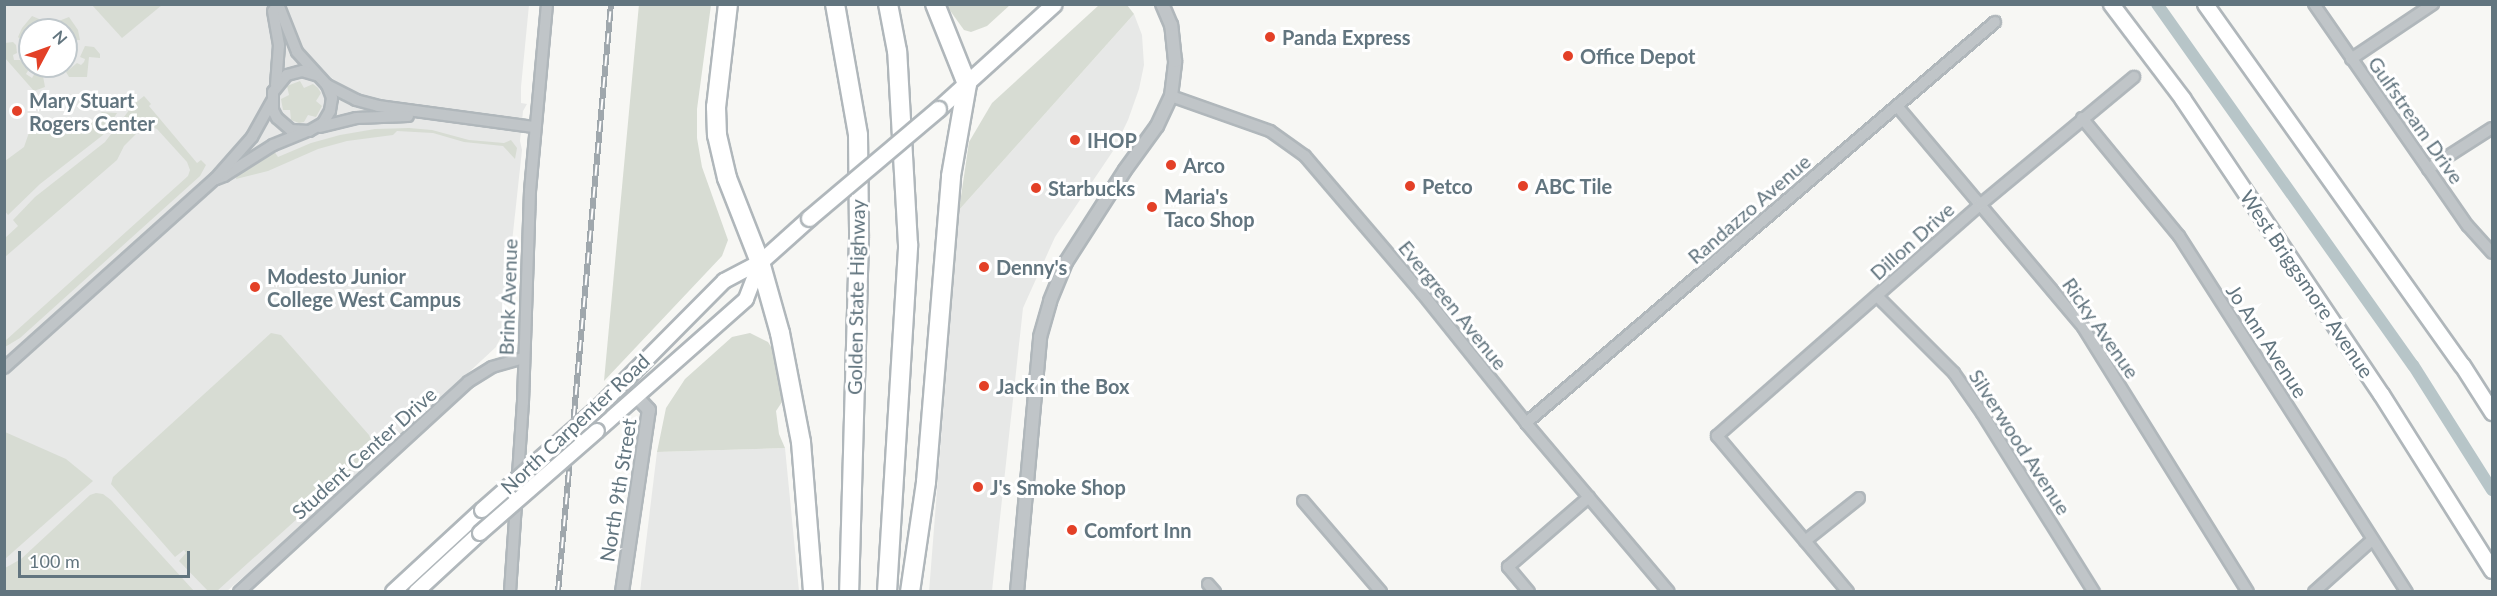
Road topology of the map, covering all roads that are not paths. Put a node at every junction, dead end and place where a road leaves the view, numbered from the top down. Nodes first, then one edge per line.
1 (547, 4) edge
2 (728, 4) edge
3 (835, 4) edge
4 (888, 4) edge
5 (935, 4) edge
6 (1054, 4) edge
7 (1162, 4) edge
8 (2111, 4) edge
9 (2205, 4) edge
10 (2314, 4) edge
11 (2433, 4) edge
12 (275, 5) edge
13 (1995, 22) dead end
14 (2351, 59) junction
15 (316, 75) junction
16 (2134, 77) dead end
17 (967, 84) junction
18 (276, 85) junction
19 (327, 85) junction
20 (1170, 96) junction
21 (272, 101) junction
22 (1897, 106) junction
23 (429, 114) junction
24 (2082, 118) junction
25 (534, 127) junction
26 (2493, 128) edge
27 (313, 129) junction
28 (2428, 169) junction
29 (215, 179) junction
30 (1981, 204) junction
31 (2493, 253) edge
32 (760, 262) junction
33 (1877, 296) junction
34 (524, 358) junction
35 (4, 368) edge
36 (638, 398) junction
37 (2493, 412) edge
38 (1526, 423) junction
39 (1588, 497) junction
40 (1859, 498) dead end
41 (1304, 501) dead end
42 (2372, 540) junction
43 (1805, 541) junction
44 (2493, 570) edge
45 (238, 591) edge
46 (393, 591) edge
47 (416, 591) edge
48 (510, 591) edge
49 (622, 591) edge
50 (813, 591) edge
51 (849, 591) edge
52 (887, 591) edge
53 (910, 591) edge
54 (1017, 591) edge
55 (1382, 591) edge
56 (1529, 591) edge
57 (1669, 591) edge
58 (1848, 591) edge
59 (2094, 591) edge
60 (2248, 591) edge
61 (2314, 591) edge
62 (2407, 591) edge

1 - 25 street, Brink Avenue
2 - 32 highway
3 - 51 highway, Golden State Highway
4 - 52 highway
5 - 17 highway
6 - 17 main road
7 - 20 street
8 - 44 main road, West Briggsmore Avenue
9 - 37 main road
10 - 14 street, Gulfstream Drive
11 - 14 street
12 - 15 street
12 - 18 street
13 - 22 street, Randazzo Avenue
14 - 28 street, Gulfstream Drive
15 - 18 street
15 - 19 street
16 - 24 street, Dillon Drive
17 - 32 main road, North Carpenter Road, bridge
17 - 53 highway
18 - 21 street
19 - 23 street
19 - 27 street
20 - 38 street, Evergreen Avenue
20 - 54 street
21 - 27 street
21 - 29 street
22 - 30 street, Ricky Avenue
22 - 38 street, Randazzo Avenue
23 - 25 street
23 - 27 street
24 - 30 street, Dillon Drive
24 - 42 street, Jo Ann Avenue
25 - 34 street, Brink Avenue
26 - 28 street
27 - 29 street
28 - 31 street, Gulfstream Drive
29 - 35 street
30 - 33 street, Dillon Drive
30 - 60 street, Ricky Avenue
32 - 36 main road, North Carpenter Road
32 - 46 main road, North Carpenter Road, bridge
32 - 50 highway
33 - 43 street, Dillon Drive
33 - 59 street, Silverwood Avenue
34 - 45 street, Student Center Drive
34 - 48 street, Brink Avenue
36 - 47 main road, North Carpenter Road, bridge
36 - 49 street, North 9th Street
38 - 39 street, Evergreen Avenue
39 - 56 street
39 - 57 street, Evergreen Avenue
40 - 43 street
41 - 55 street
42 - 61 street
42 - 62 street, Jo Ann Avenue
43 - 58 street

